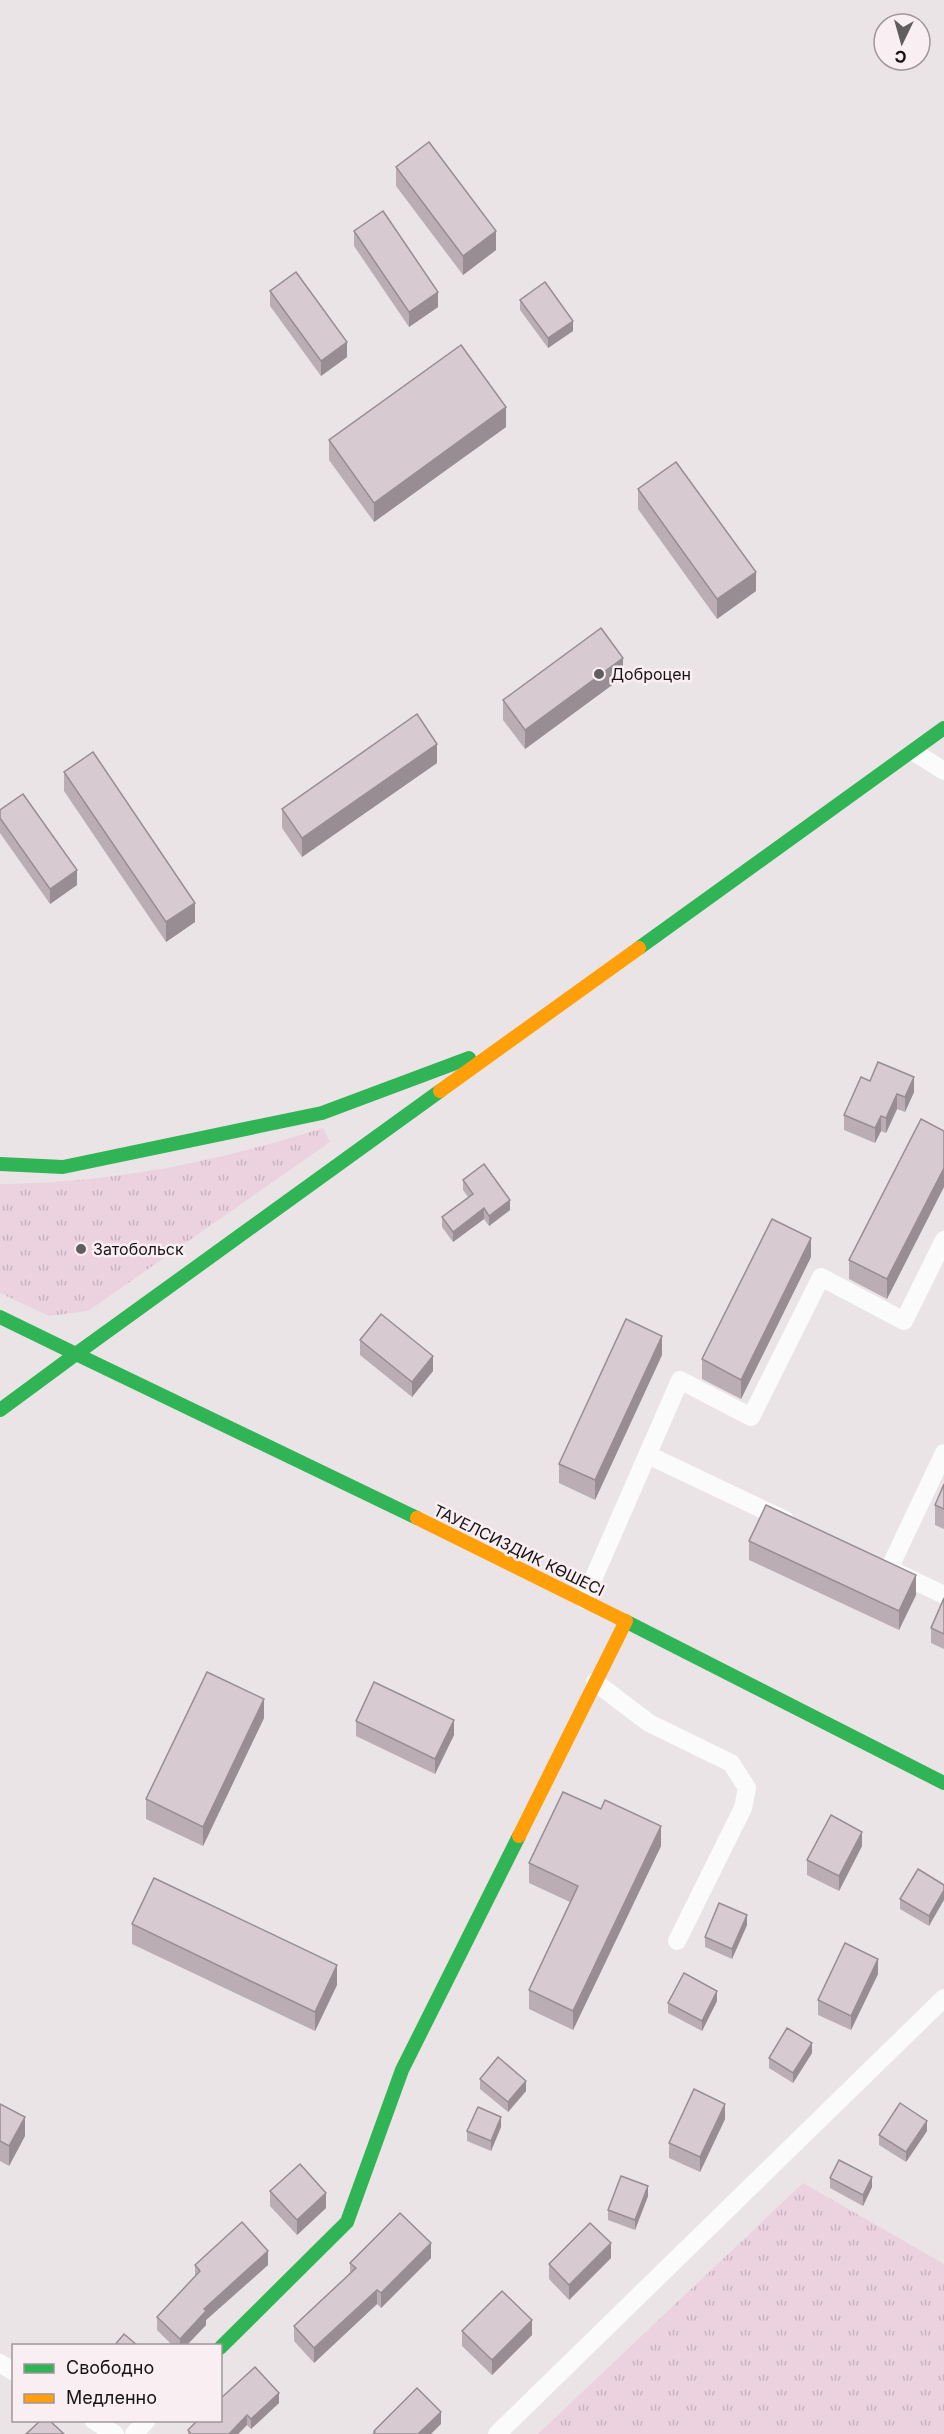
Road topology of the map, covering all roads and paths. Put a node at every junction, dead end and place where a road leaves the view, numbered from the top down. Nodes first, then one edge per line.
1 (944, 728) edge
2 (914, 752) junction
3 (944, 771) edge
4 (512, 1041) junction
5 (0, 1164) edge
6 (944, 1240) edge
7 (0, 1317) edge
8 (76, 1354) junction
9 (0, 1410) edge
10 (648, 1455) junction
11 (943, 1456) edge
12 (805, 1529) edge
13 (944, 1595) edge
14 (584, 1600) junction
15 (626, 1621) junction
16 (595, 1682) junction
17 (944, 1783) edge
18 (676, 1941) dead end
19 (944, 1998) edge
20 (222, 2346) edge
21 (95, 2422) edge
22 (146, 2422) edge
23 (115, 2434) edge
24 (134, 2434) edge
25 (496, 2434) edge

1 - 2 main road
2 - 3 street
2 - 4 main road
4 - 5 main road
4 - 8 main road
6 - 10 street
7 - 8 main road, ТАУЕЛСИЗДИК КӨШЕСІ
8 - 9 main road
8 - 14 main road, ТАУЕЛСИЗДИК КӨШЕСІ
10 - 12 street
10 - 14 street
11 - 13 street
14 - 15 main road, ТАУЕЛСИЗДИК КӨШЕСІ
15 - 16 main road
15 - 17 main road, ТАУЕЛСИЗДИК КӨШЕСІ
16 - 18 street
16 - 20 main road
19 - 25 street
21 - 23 street
22 - 24 street

